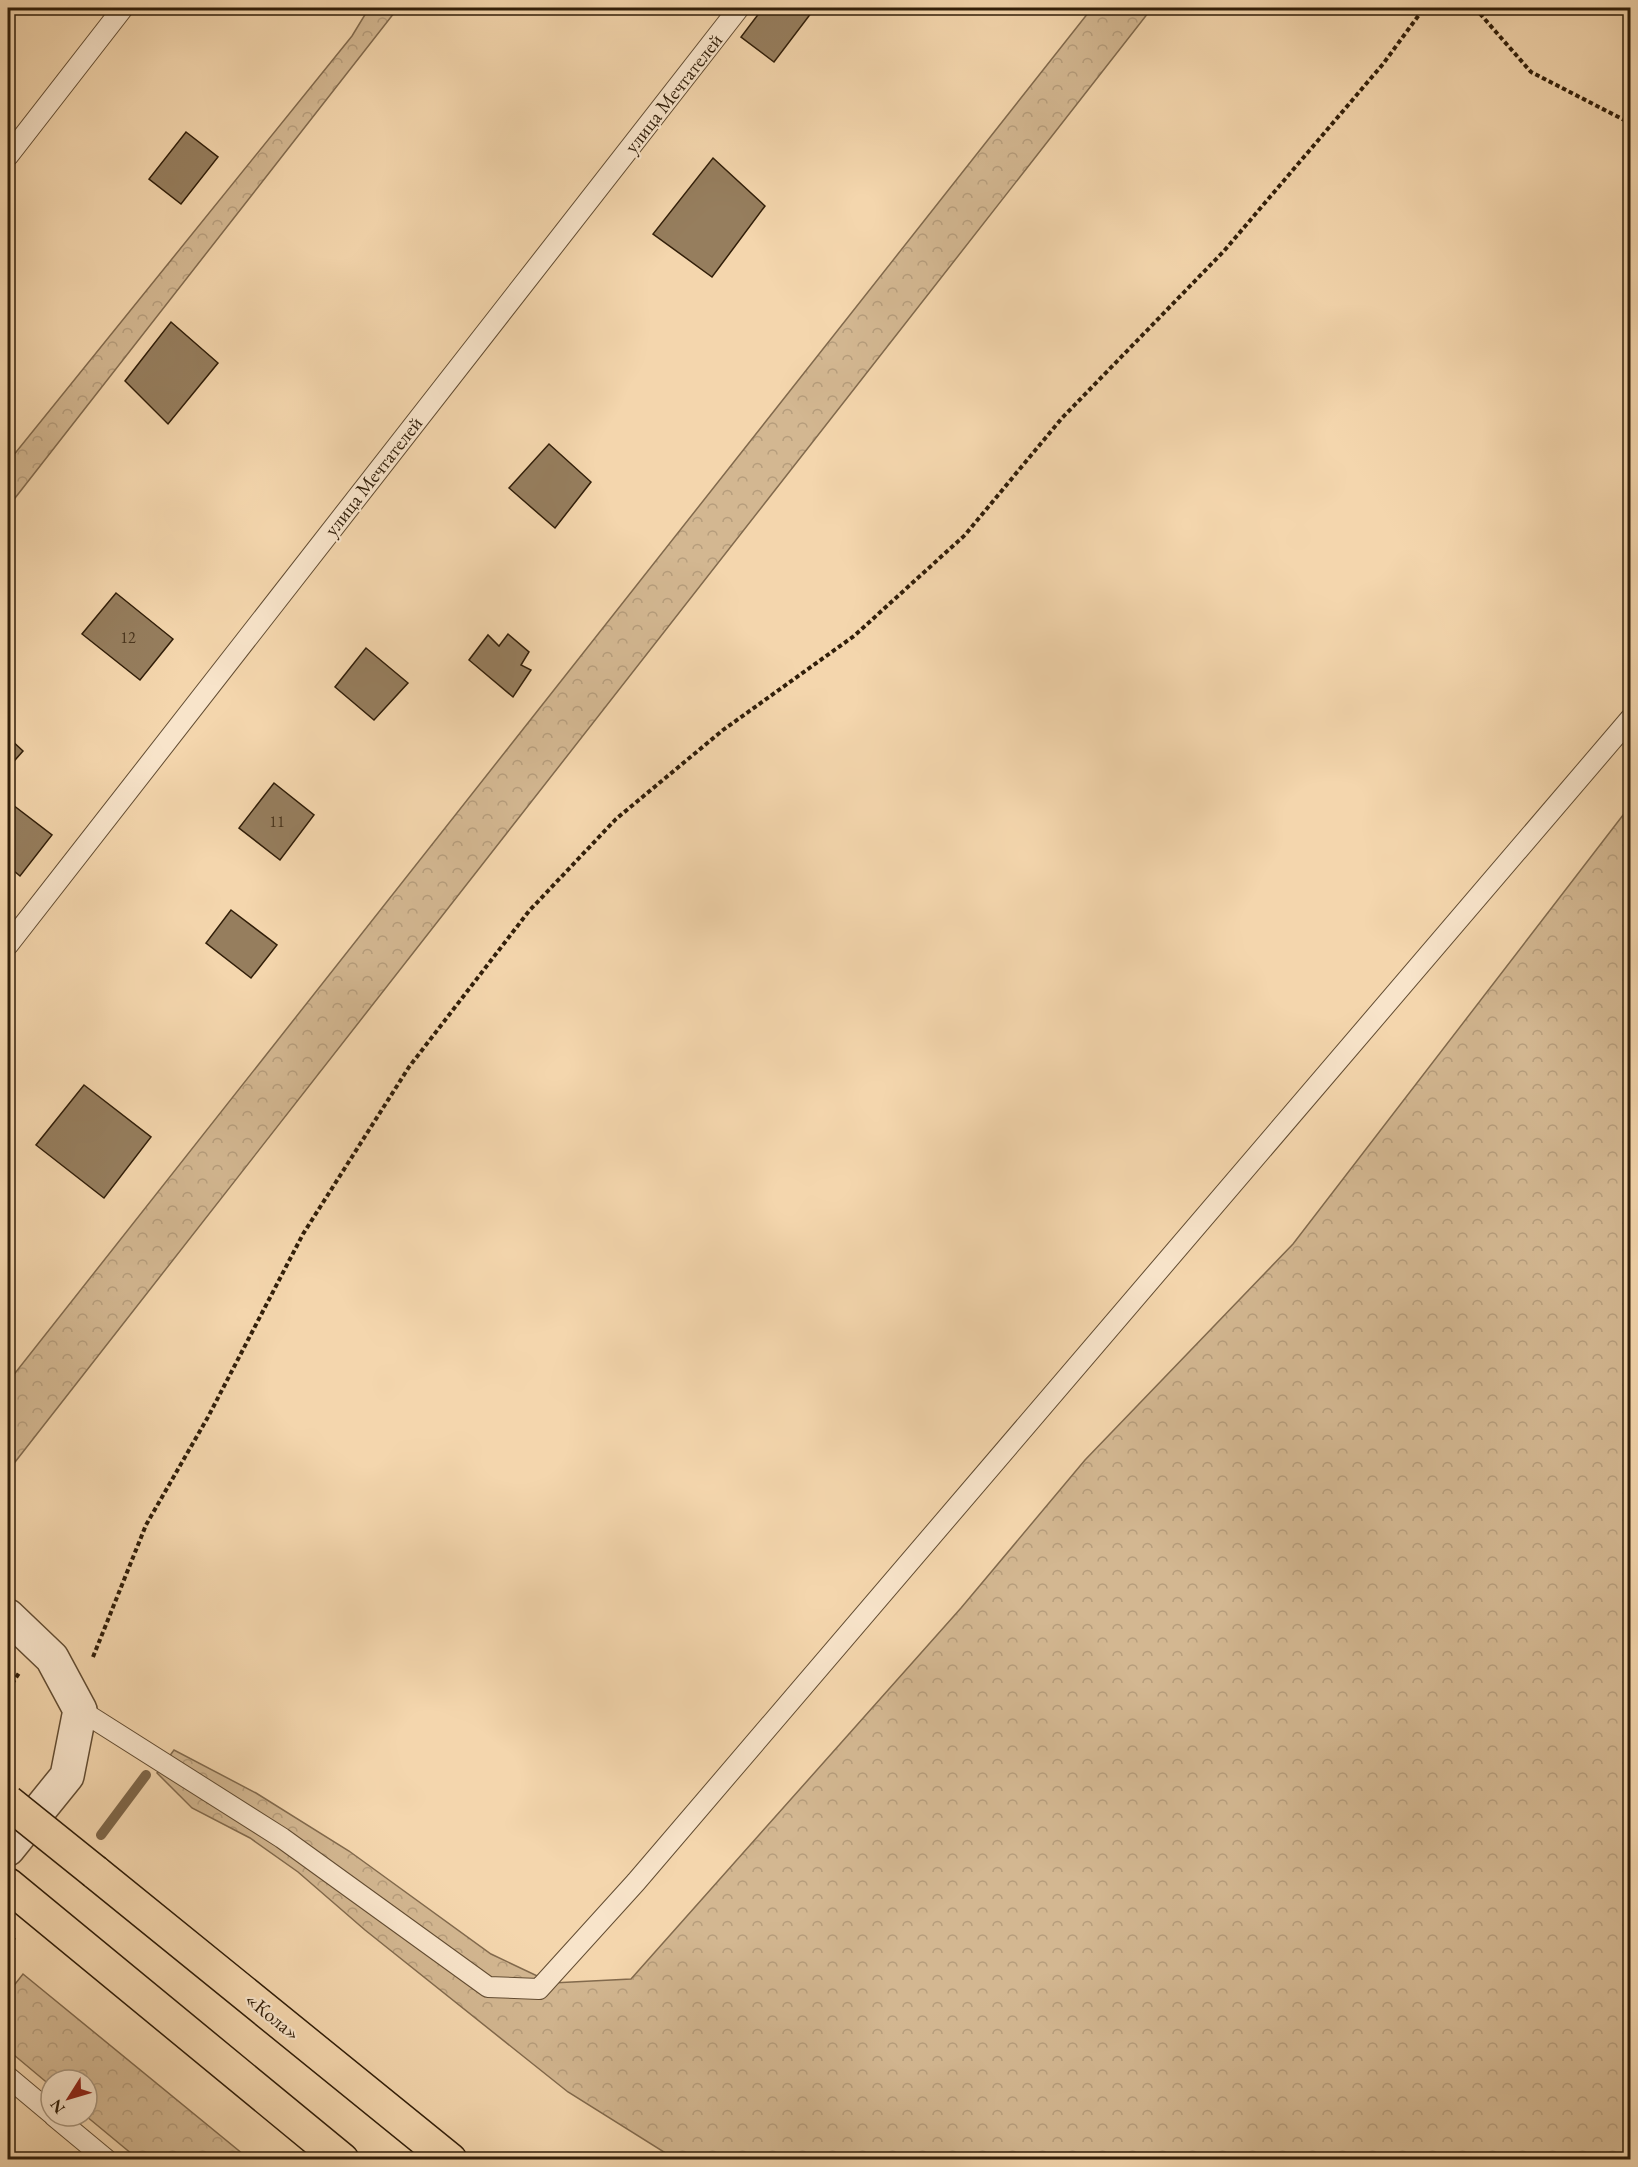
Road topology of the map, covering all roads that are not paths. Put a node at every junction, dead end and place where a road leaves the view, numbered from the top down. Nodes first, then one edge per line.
1 (123, 8) edge
2 (740, 8) edge
3 (8, 156) edge
4 (1630, 719) edge
5 (8, 945) edge
6 (8, 1617) edge
7 (80, 1710) junction
8 (8, 1802) edge
9 (8, 1849) edge
10 (8, 1885) edge
11 (8, 2077) edge
12 (39, 2103) edge
13 (69, 2128) edge
14 (107, 2160) edge
15 (342, 2160) edge
16 (450, 2160) edge

1 - 3 lane
2 - 5 lane, улица Мечтателей
4 - 7 lane
6 - 7 street
7 - 9 street
8 - 16 highway, «Кола», bridge
10 - 15 highway
11 - 12 lane
13 - 14 lane

